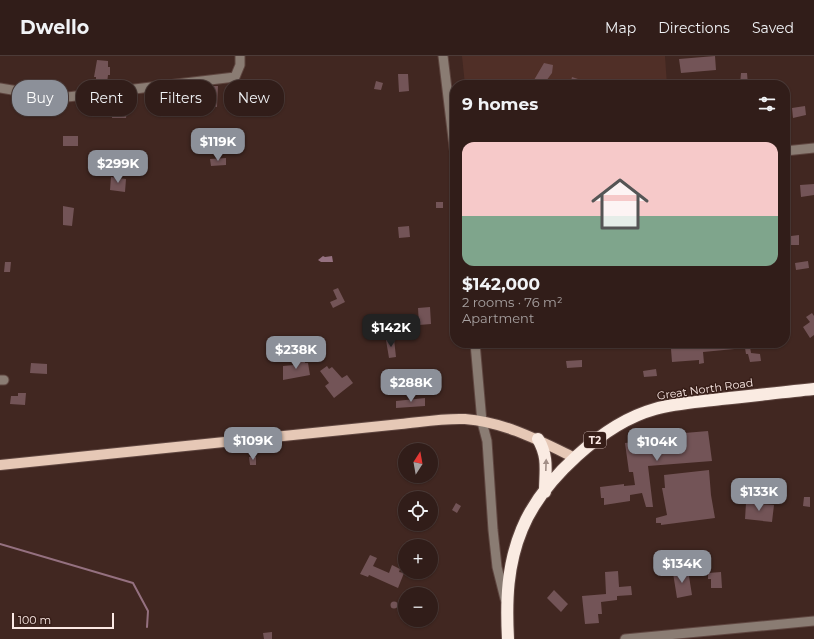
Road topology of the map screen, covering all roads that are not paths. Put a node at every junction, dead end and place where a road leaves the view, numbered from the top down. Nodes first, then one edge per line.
1 (240, 56) edge
2 (442, 56) edge
3 (0, 88) edge
4 (450, 117) edge
5 (814, 148) edge
6 (790, 151) edge
7 (475, 348) edge
8 (814, 389) edge
9 (482, 422) junction
10 (538, 439) junction
11 (575, 458) junction
12 (0, 465) edge
13 (545, 492) junction
14 (506, 602) junction
15 (814, 621) edge
16 (508, 639) edge
17 (626, 639) edge

1 - 3 street
2 - 4 street
5 - 6 street
7 - 9 street
8 - 11 highway, Great North Road / T2
9 - 10 main road
9 - 12 main road
9 - 14 street
10 - 11 main road
13 -> 10 highway
11 - 13 highway, Great North Road / T2
13 - 14 highway, Great North Road / T2
14 - 16 highway, Great North Road / T2
15 - 17 street

